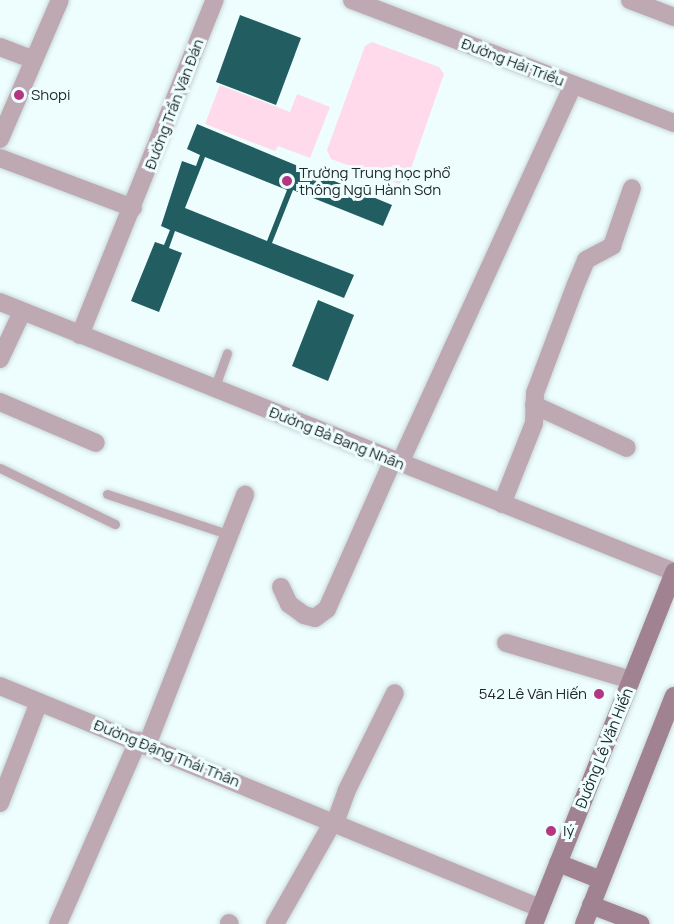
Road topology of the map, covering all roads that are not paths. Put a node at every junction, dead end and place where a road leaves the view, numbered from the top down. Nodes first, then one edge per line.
1 (60, 0) edge
2 (215, 0) edge
3 (354, 0) edge
4 (630, 0) edge
5 (674, 17) edge
6 (0, 47) edge
7 (34, 60) junction
8 (573, 85) junction
9 (674, 123) edge
10 (0, 139) edge
11 (0, 158) edge
12 (632, 188) dead end
13 (133, 208) junction
14 (0, 302) edge
15 (22, 312) junction
16 (80, 335) junction
17 (227, 353) dead end
18 (0, 359) edge
19 (214, 388) junction
20 (0, 402) edge
21 (534, 405) junction
22 (96, 443) dead end
23 (627, 448) dead end
24 (397, 461) junction
25 (0, 468) edge
26 (107, 494) dead end
27 (245, 495) dead end
28 (502, 504) junction
29 (115, 525) dead end
30 (231, 535) junction
31 (674, 572) edge
32 (281, 587) dead end
33 (506, 643) dead end
34 (631, 680) junction
35 (0, 686) edge
36 (395, 693) dead end
37 (674, 696) edge
38 (39, 702) junction
39 (142, 743) junction
40 (0, 802) edge
41 (334, 822) junction
42 (558, 863) junction
43 (601, 880) junction
44 (591, 905) junction
45 (537, 916) edge
46 (58, 924) edge
47 (274, 924) edge
48 (584, 924) edge
49 (641, 924) edge

1 - 7 street
2 - 13 street, Đường Trần Văn Đán
3 - 8 street, Đường Hải Triều
4 - 5 street
6 - 7 street
7 - 10 street
8 - 9 street, Đường Hải Triều
8 - 24 street
11 - 13 street
12 - 21 street
13 - 16 street, Đường Trần Văn Đán
14 - 15 street, Đường Bà Bang Nhãn
15 - 16 street, Đường Bà Bang Nhãn
15 - 18 street
16 - 19 street, Đường Bà Bang Nhãn
17 - 19 lane
19 - 24 street, Đường Bà Bang Nhãn
20 - 22 street
21 - 23 street
21 - 28 street
24 - 28 street, Đường Bà Bang Nhãn
24 - 32 street
25 - 29 lane
26 - 30 lane
27 - 30 street
28 - 31 street, Đường Bà Bang Nhãn
30 - 39 street
31 - 34 main road, Đường Lê Văn Hiến
33 - 34 street
34 - 42 main road, Đường Lê Văn Hiến
35 - 38 street, Đường Đặng Thái Thân
36 - 41 street
37 - 43 main road
38 - 39 street, Đường Đặng Thái Thân
38 - 40 street
39 - 41 street, Đường Đặng Thái Thân
39 - 46 street
41 - 45 street, Đường Đặng Thái Thân
41 - 47 street
42 - 43 main road
42 - 45 main road, Đường Lê Văn Hiến
43 - 44 main road
44 - 48 main road
44 - 49 main road

